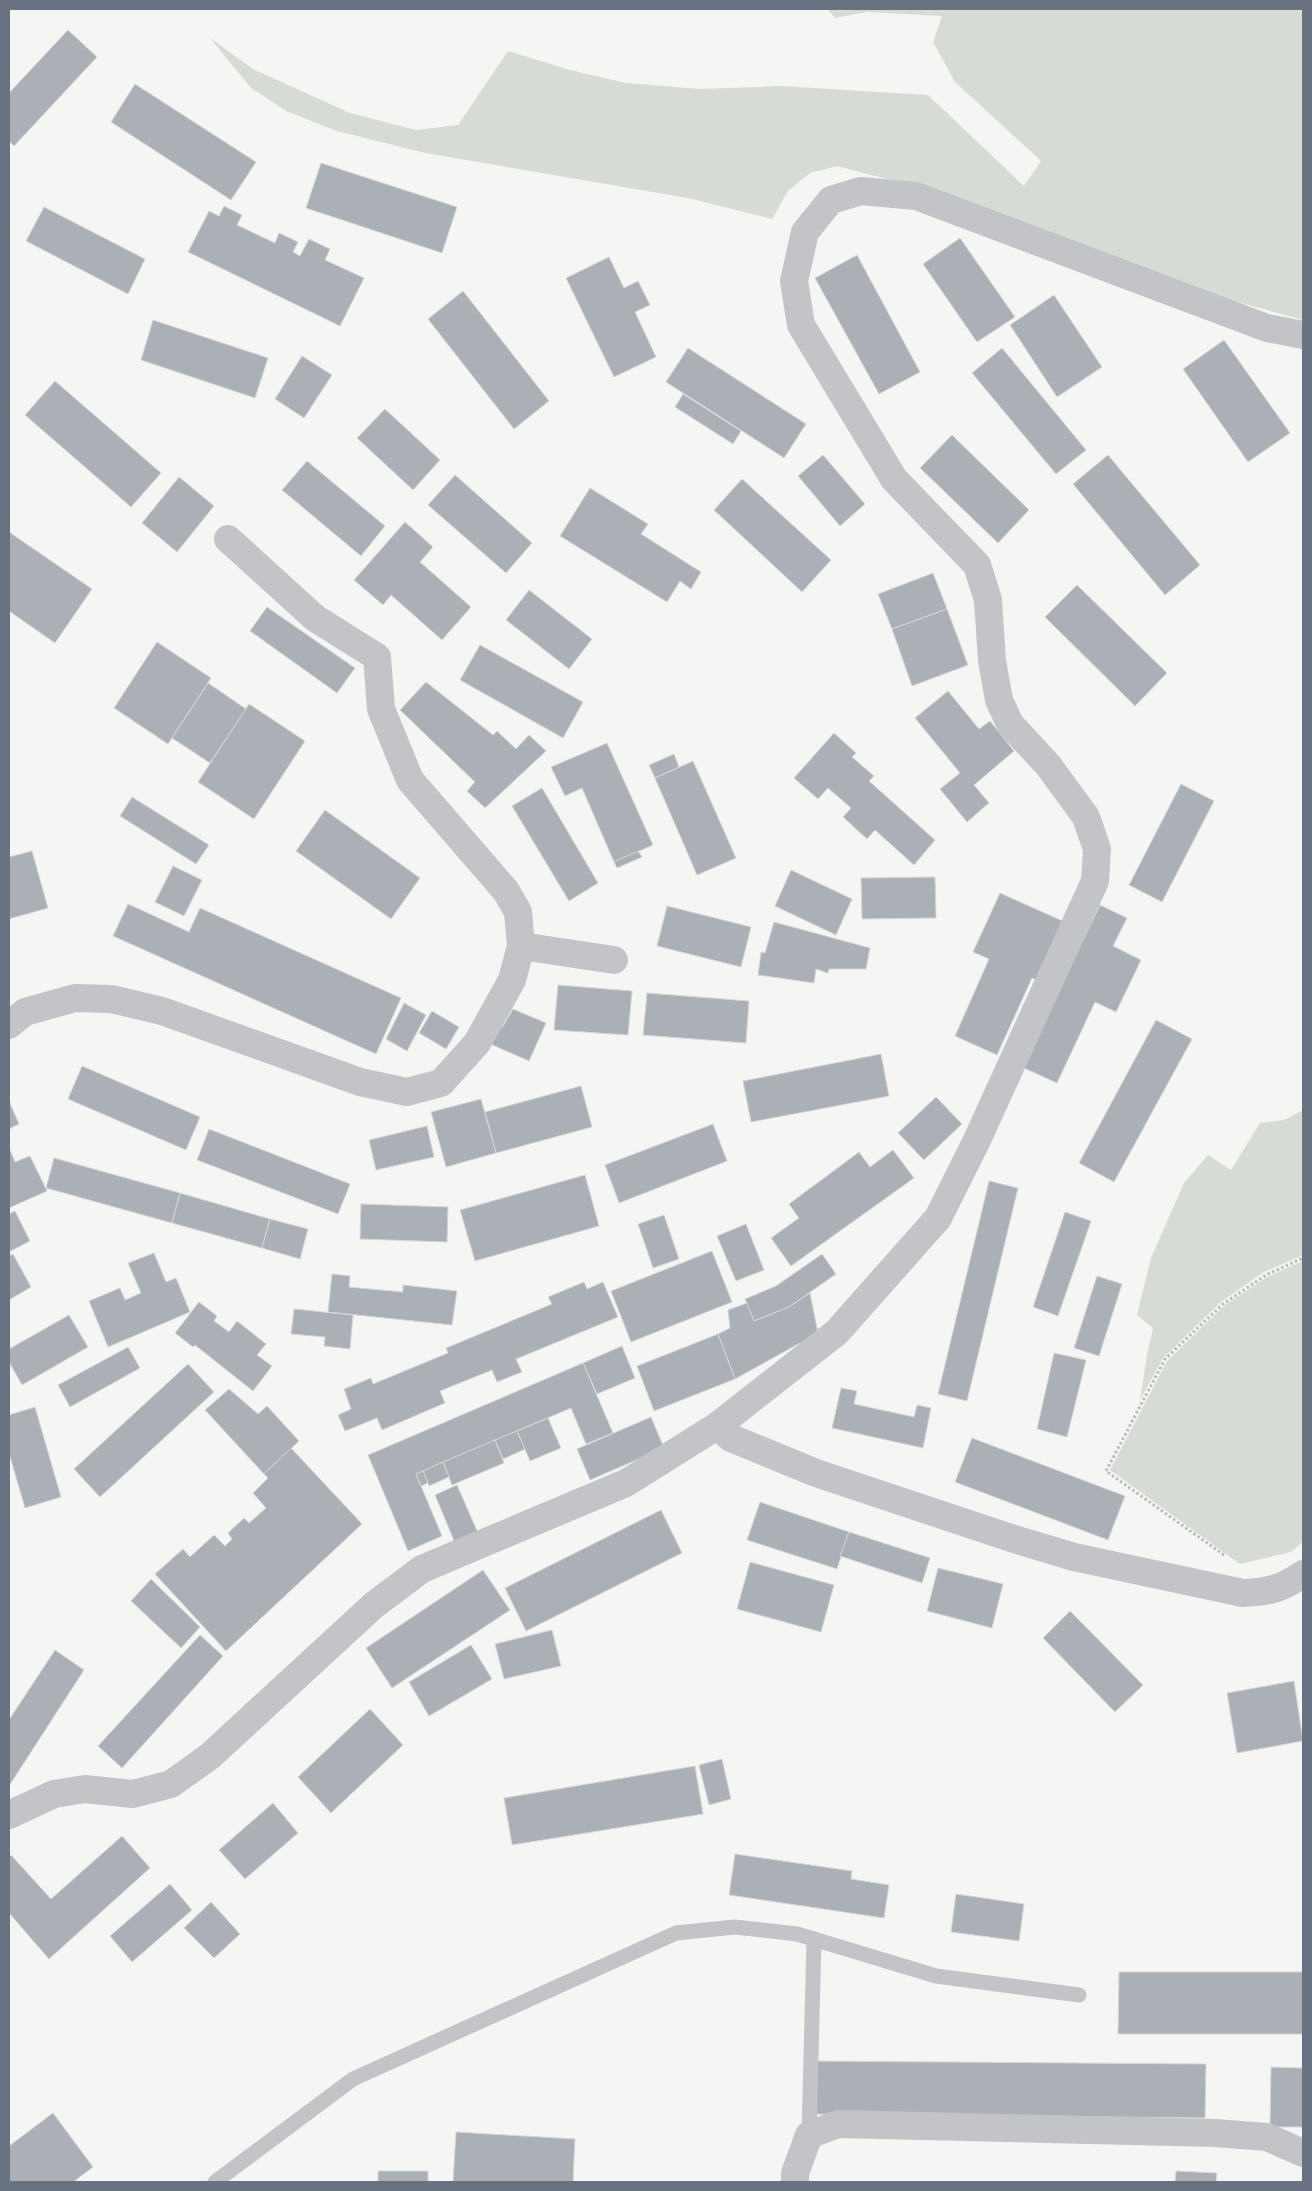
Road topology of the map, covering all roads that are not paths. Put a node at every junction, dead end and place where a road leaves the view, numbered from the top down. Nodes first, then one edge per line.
1 (1303, 335) edge
2 (228, 539) dead end
3 (521, 946) junction
4 (614, 960) dead end
5 (9, 1025) edge
6 (717, 1426) junction
7 (1303, 1574) edge
8 (9, 1816) edge
9 (814, 1939) junction
10 (1079, 1995) dead end
11 (809, 2136) junction
12 (1303, 2153) edge
13 (215, 2182) edge
14 (794, 2182) edge

1 - 6 street
2 - 3 street
3 - 4 street
3 - 5 street
6 - 7 street
6 - 8 street
9 - 10 lane
9 - 11 lane
9 - 13 lane
11 - 12 street
11 - 14 street

